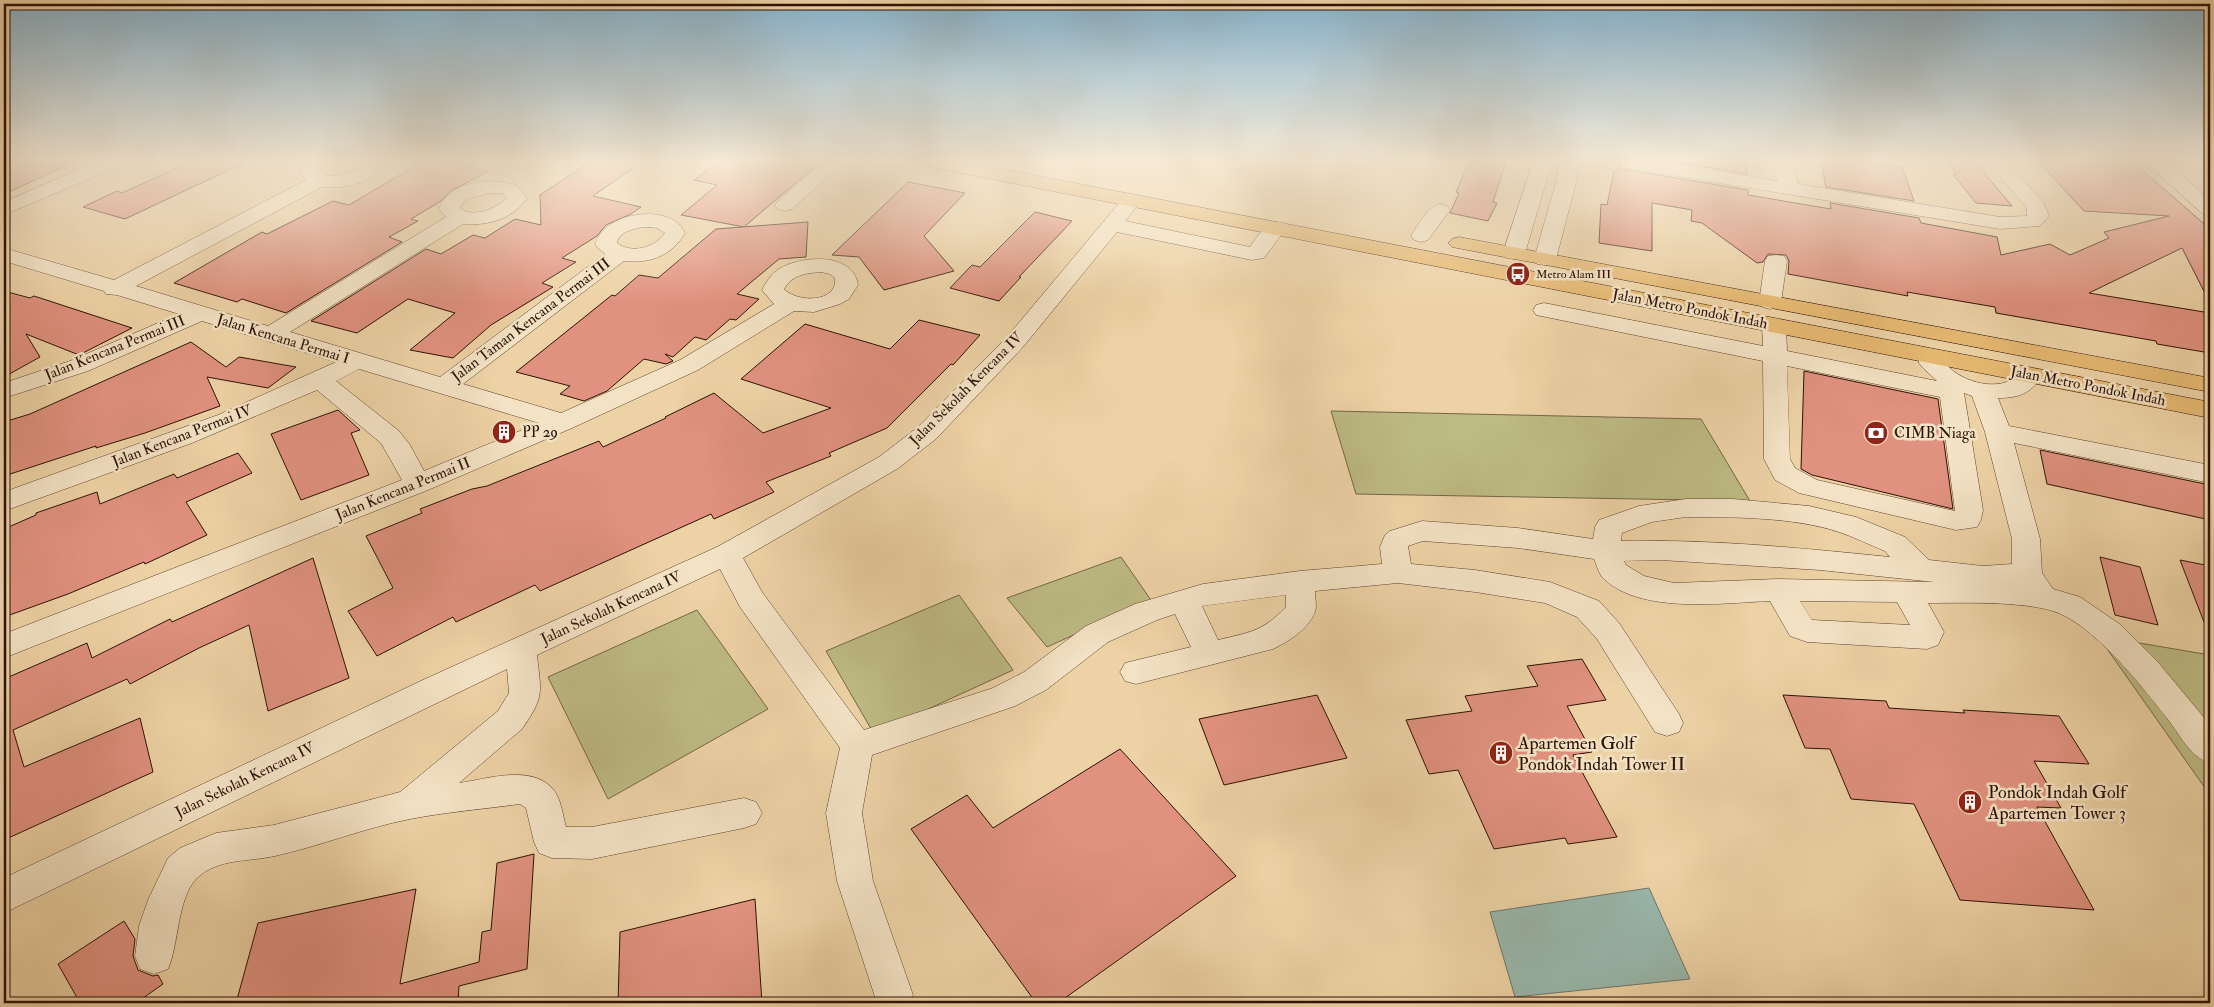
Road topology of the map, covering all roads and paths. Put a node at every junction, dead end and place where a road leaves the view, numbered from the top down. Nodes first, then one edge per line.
1 (254, 209) edge
2 (1125, 209) edge
3 (1183, 209) joint
4 (1272, 209) edge
5 (1528, 209) edge
6 (1558, 209) edge
7 (1916, 209) edge
8 (2037, 209) edge
9 (1440, 210) dead end
10 (460, 217) dead end
11 (1113, 225) junction
12 (1276, 227) junction
13 (1164, 236) junction
14 (1421, 236) junction
15 (1514, 253) junction
16 (4, 254) edge
17 (619, 254) dead end
18 (1545, 258) junction
19 (1776, 261) dead end
20 (114, 289) junction
21 (1770, 302) junction
22 (790, 304) dead end
23 (1544, 310) dead end
24 (198, 314) junction
25 (1728, 317) junction
26 (1774, 326) junction
27 (270, 335) junction
28 (1726, 346) junction
29 (1775, 356) junction
30 (1930, 356) junction
31 (356, 361) junction
32 (2026, 374) junction
33 (320, 380) junction
34 (2210, 386) edge
35 (443, 387) junction
36 (4, 391) edge
37 (1983, 391) junction
38 (2210, 410) edge
39 (563, 422) junction
40 (1998, 432) junction
41 (2210, 474) edge
42 (418, 484) junction
43 (4, 502) edge
44 (1605, 551) junction
45 (727, 554) junction
46 (1398, 573) junction
47 (1300, 582) junction
48 (1915, 582) junction
49 (2035, 586) junction
50 (1778, 590) junction
51 (1185, 600) junction
52 (4, 646) edge
53 (521, 650) junction
54 (1210, 653) junction
55 (1136, 672) dead end
56 (1666, 723) dead end
57 (857, 746) junction
58 (2210, 749) edge
59 (410, 804) junction
60 (744, 813) dead end
61 (4, 896) edge
62 (154, 956) dead end
63 (893, 995) dead end

1 - 20 street
2 - 11 street, Jalan Sekolah Kencana IV
3 - 12 highway, Jalan Metro Pondok Indah
3 - 13 street
4 - 14 highway, Jalan Metro Pondok Indah
5 - 15 street
6 - 18 street
7 - 8 street
9 - 14 street
10 - 27 street
11 - 13 street
11 - 45 street, Jalan Sekolah Kencana IV
12 - 13 street
12 - 25 highway, Jalan Metro Pondok Indah
14 - 15 highway, Jalan Metro Pondok Indah
15 - 18 highway, Jalan Metro Pondok Indah
16 - 20 street, Jalan Kencana Permai I
17 - 35 street, Jalan Taman Kencana Permai III
18 - 21 highway, Jalan Metro Pondok Indah
19 - 21 street
20 - 24 street, Jalan Kencana Permai I
21 - 34 highway, Jalan Metro Pondok Indah
22 - 39 street, Jalan Kencana Permai II
23 - 28 street
24 - 27 street, Jalan Kencana Permai I
24 - 36 street, Jalan Kencana Permai III
25 - 26 highway, Jalan Metro Pondok Indah
25 - 28 street
26 - 29 street
26 - 30 highway, Jalan Metro Pondok Indah
27 - 31 street, Jalan Kencana Permai I
28 - 29 street
29 - 29 street
30 - 32 highway, Jalan Metro Pondok Indah
30 - 37 street
31 - 33 street, Jalan Kencana Permai IV
31 - 35 street, Jalan Kencana Permai I
32 - 37 street
32 - 38 highway, Jalan Metro Pondok Indah
33 - 42 street
33 - 43 street, Jalan Kencana Permai IV
35 - 39 street, Jalan Kencana Permai I
37 - 40 street
39 - 42 street, Jalan Kencana Permai II
40 - 41 street
40 - 49 street
42 - 52 street, Jalan Kencana Permai II
44 - 46 street
44 - 48 street
44 - 48 street
44 - 50 street
45 - 53 street, Jalan Sekolah Kencana IV
45 - 57 street
46 - 47 street
46 - 56 street
47 - 51 street
47 - 54 street
48 - 49 street
48 - 50 street
48 - 50 street
49 - 58 street
51 - 54 street
51 - 57 street
53 - 59 street
53 - 61 street, Jalan Sekolah Kencana IV
54 - 55 street
57 - 63 street
59 - 60 street
59 - 62 street

